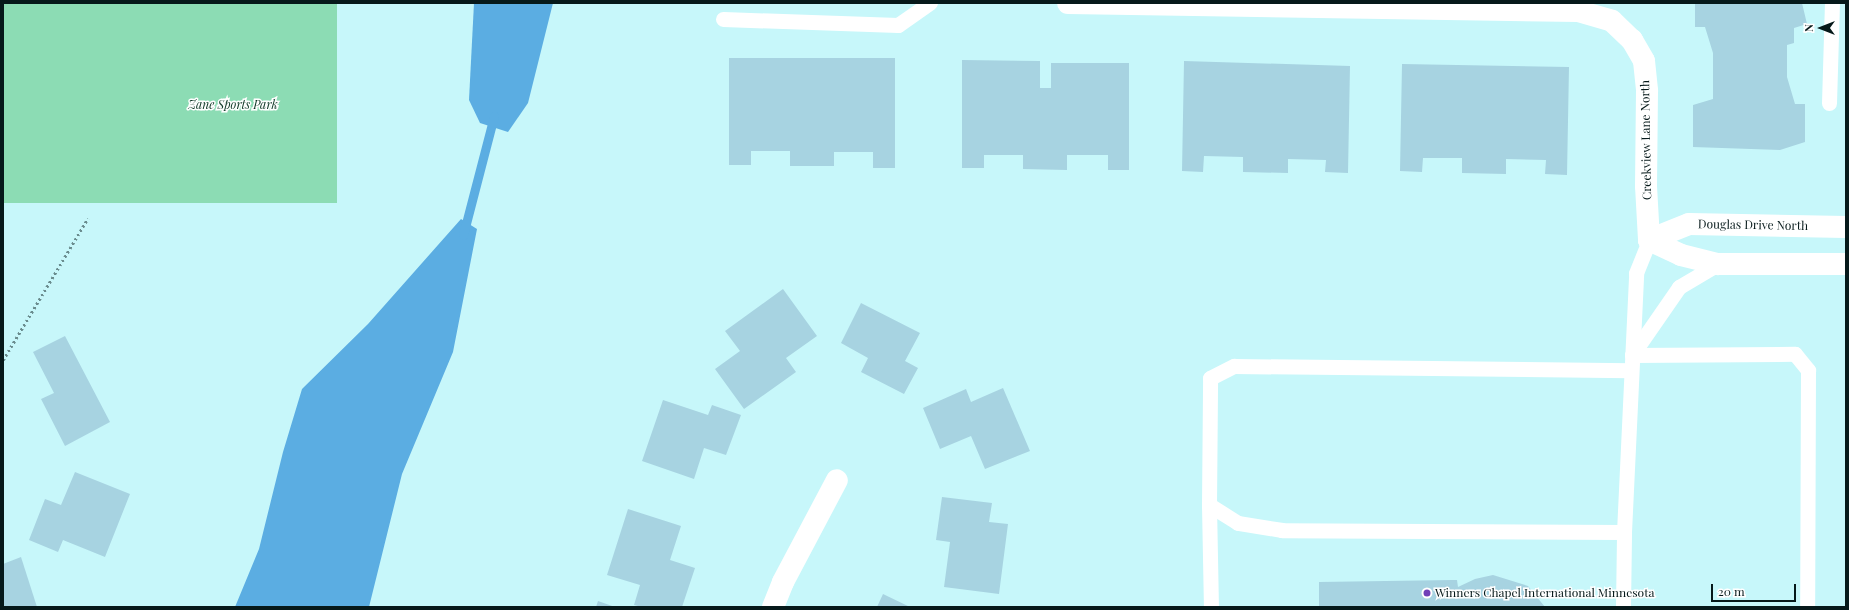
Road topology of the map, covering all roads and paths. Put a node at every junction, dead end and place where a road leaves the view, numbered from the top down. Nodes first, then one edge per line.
1 (930, 3) edge
2 (1068, 3) edge
3 (1832, 3) edge
4 (1244, 5) edge
5 (1421, 6) edge
6 (1596, 8) edge
7 (723, 19) dead end
8 (1829, 103) dead end
9 (88, 218) dead end
10 (1846, 227) edge
11 (1649, 240) junction
12 (1718, 264) junction
13 (1846, 264) edge
14 (3, 360) edge
15 (1632, 363) junction
16 (837, 480) dead end
17 (1209, 505) junction
18 (1624, 532) junction
19 (773, 607) edge
20 (1211, 607) edge
21 (1623, 607) edge
22 (1807, 607) edge

1 - 7 lane
2 - 4 street, Creekview Lane North
3 - 8 lane
4 - 5 street, Creekview Lane North
5 - 6 street, Creekview Lane North
6 - 11 street, Creekview Lane North
9 - 14 path
10 - 11 street, Douglas Drive North
11 - 12 street
11 - 15 lane
12 - 13 street
12 - 15 lane
15 - 17 lane
15 - 18 lane
15 - 22 lane
16 - 19 street
17 - 18 lane
17 - 20 lane
18 - 21 lane

